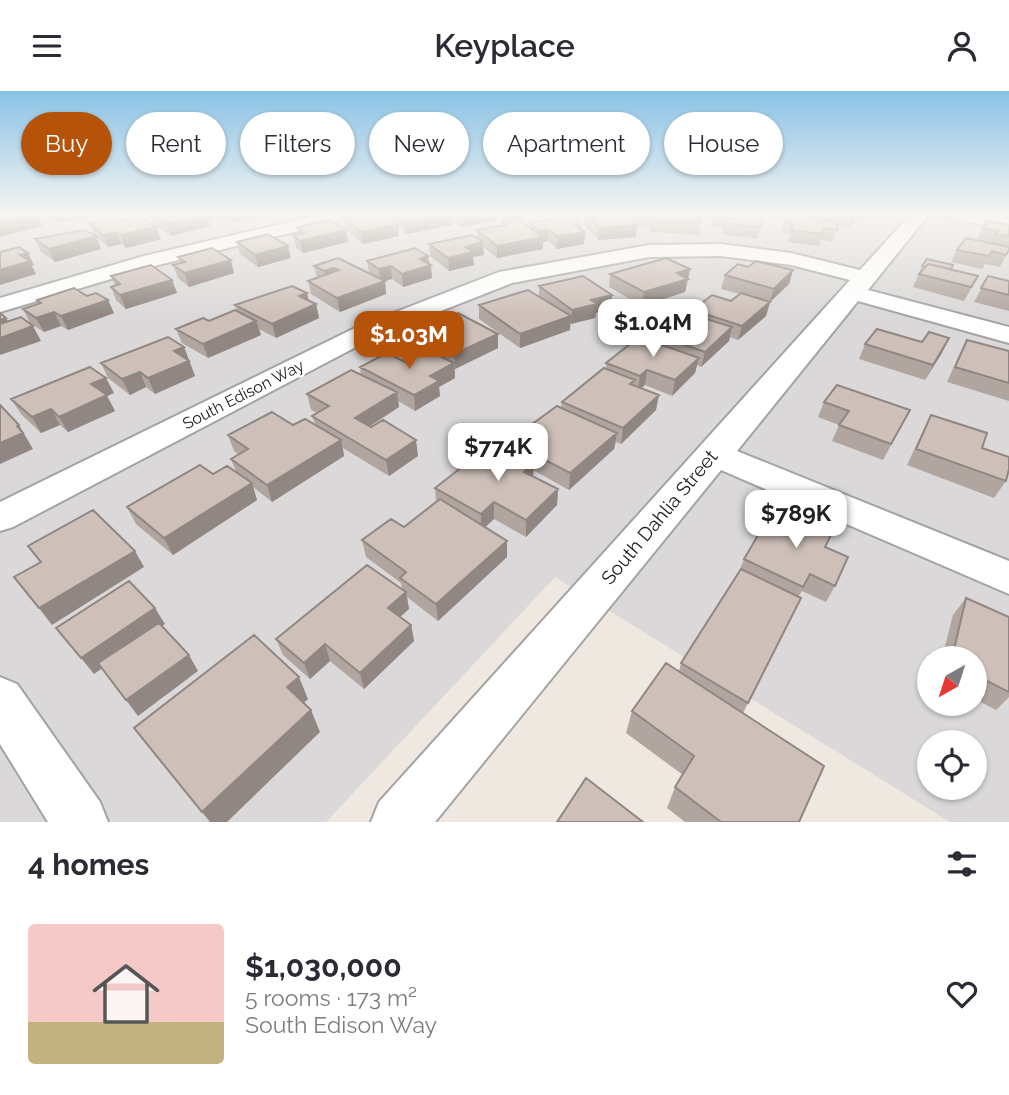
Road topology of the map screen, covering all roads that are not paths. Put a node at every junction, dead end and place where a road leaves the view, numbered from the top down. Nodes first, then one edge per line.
1 (198, 248) edge
2 (889, 248) edge
3 (857, 285) junction
4 (0, 305) edge
5 (1009, 335) edge
6 (713, 454) junction
7 (0, 518) edge
8 (1009, 578) edge
9 (0, 700) edge
10 (80, 822) edge
11 (399, 822) edge

1 - 4 street
2 - 3 street, South Dahlia Street
3 - 5 street, South Edison Way
3 - 6 street, South Dahlia Street
3 - 7 street, South Edison Way
6 - 8 street
6 - 11 street, South Dahlia Street
9 - 10 street

